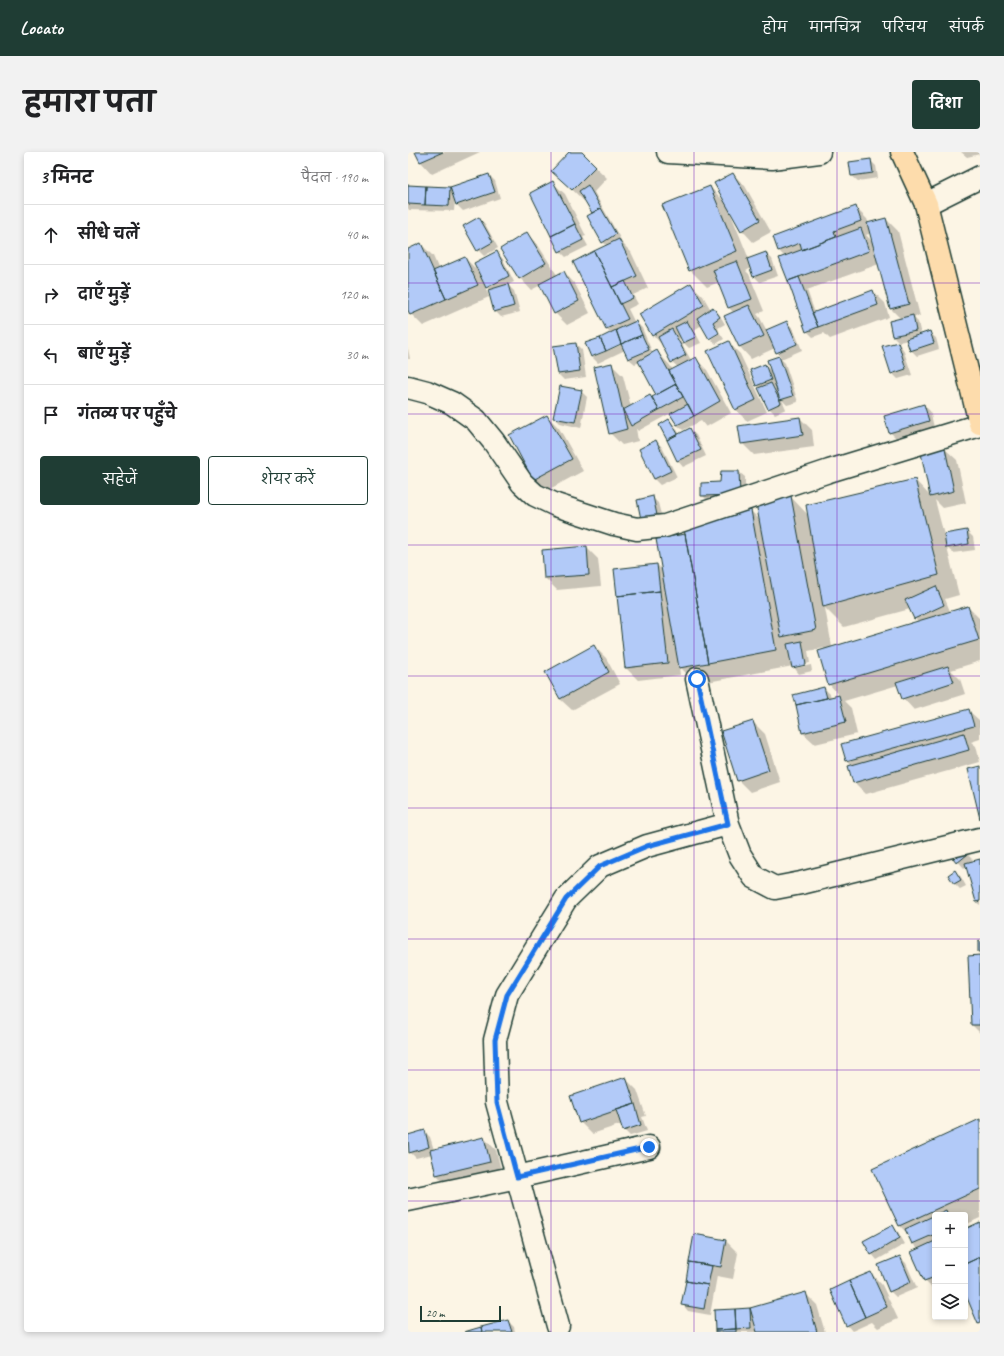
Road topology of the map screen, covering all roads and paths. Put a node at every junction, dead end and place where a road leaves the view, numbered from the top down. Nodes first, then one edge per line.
1 (668, 152) edge
2 (819, 152) edge
3 (902, 152) edge
4 (980, 177) edge
5 (926, 204) junction
6 (975, 378) edge
7 (408, 387) edge
8 (980, 424) edge
9 (697, 679) dead end
10 (728, 824) junction
11 (980, 839) edge
12 (649, 1147) dead end
13 (517, 1177) junction
14 (408, 1200) edge
15 (558, 1326) dead end

1 - 2 street
3 - 5 highway
4 - 5 street
5 - 6 highway
6 - 8 highway
7 - 8 street
9 - 10 street
10 - 11 street
10 - 13 street
12 - 13 street
13 - 14 street
13 - 15 street

